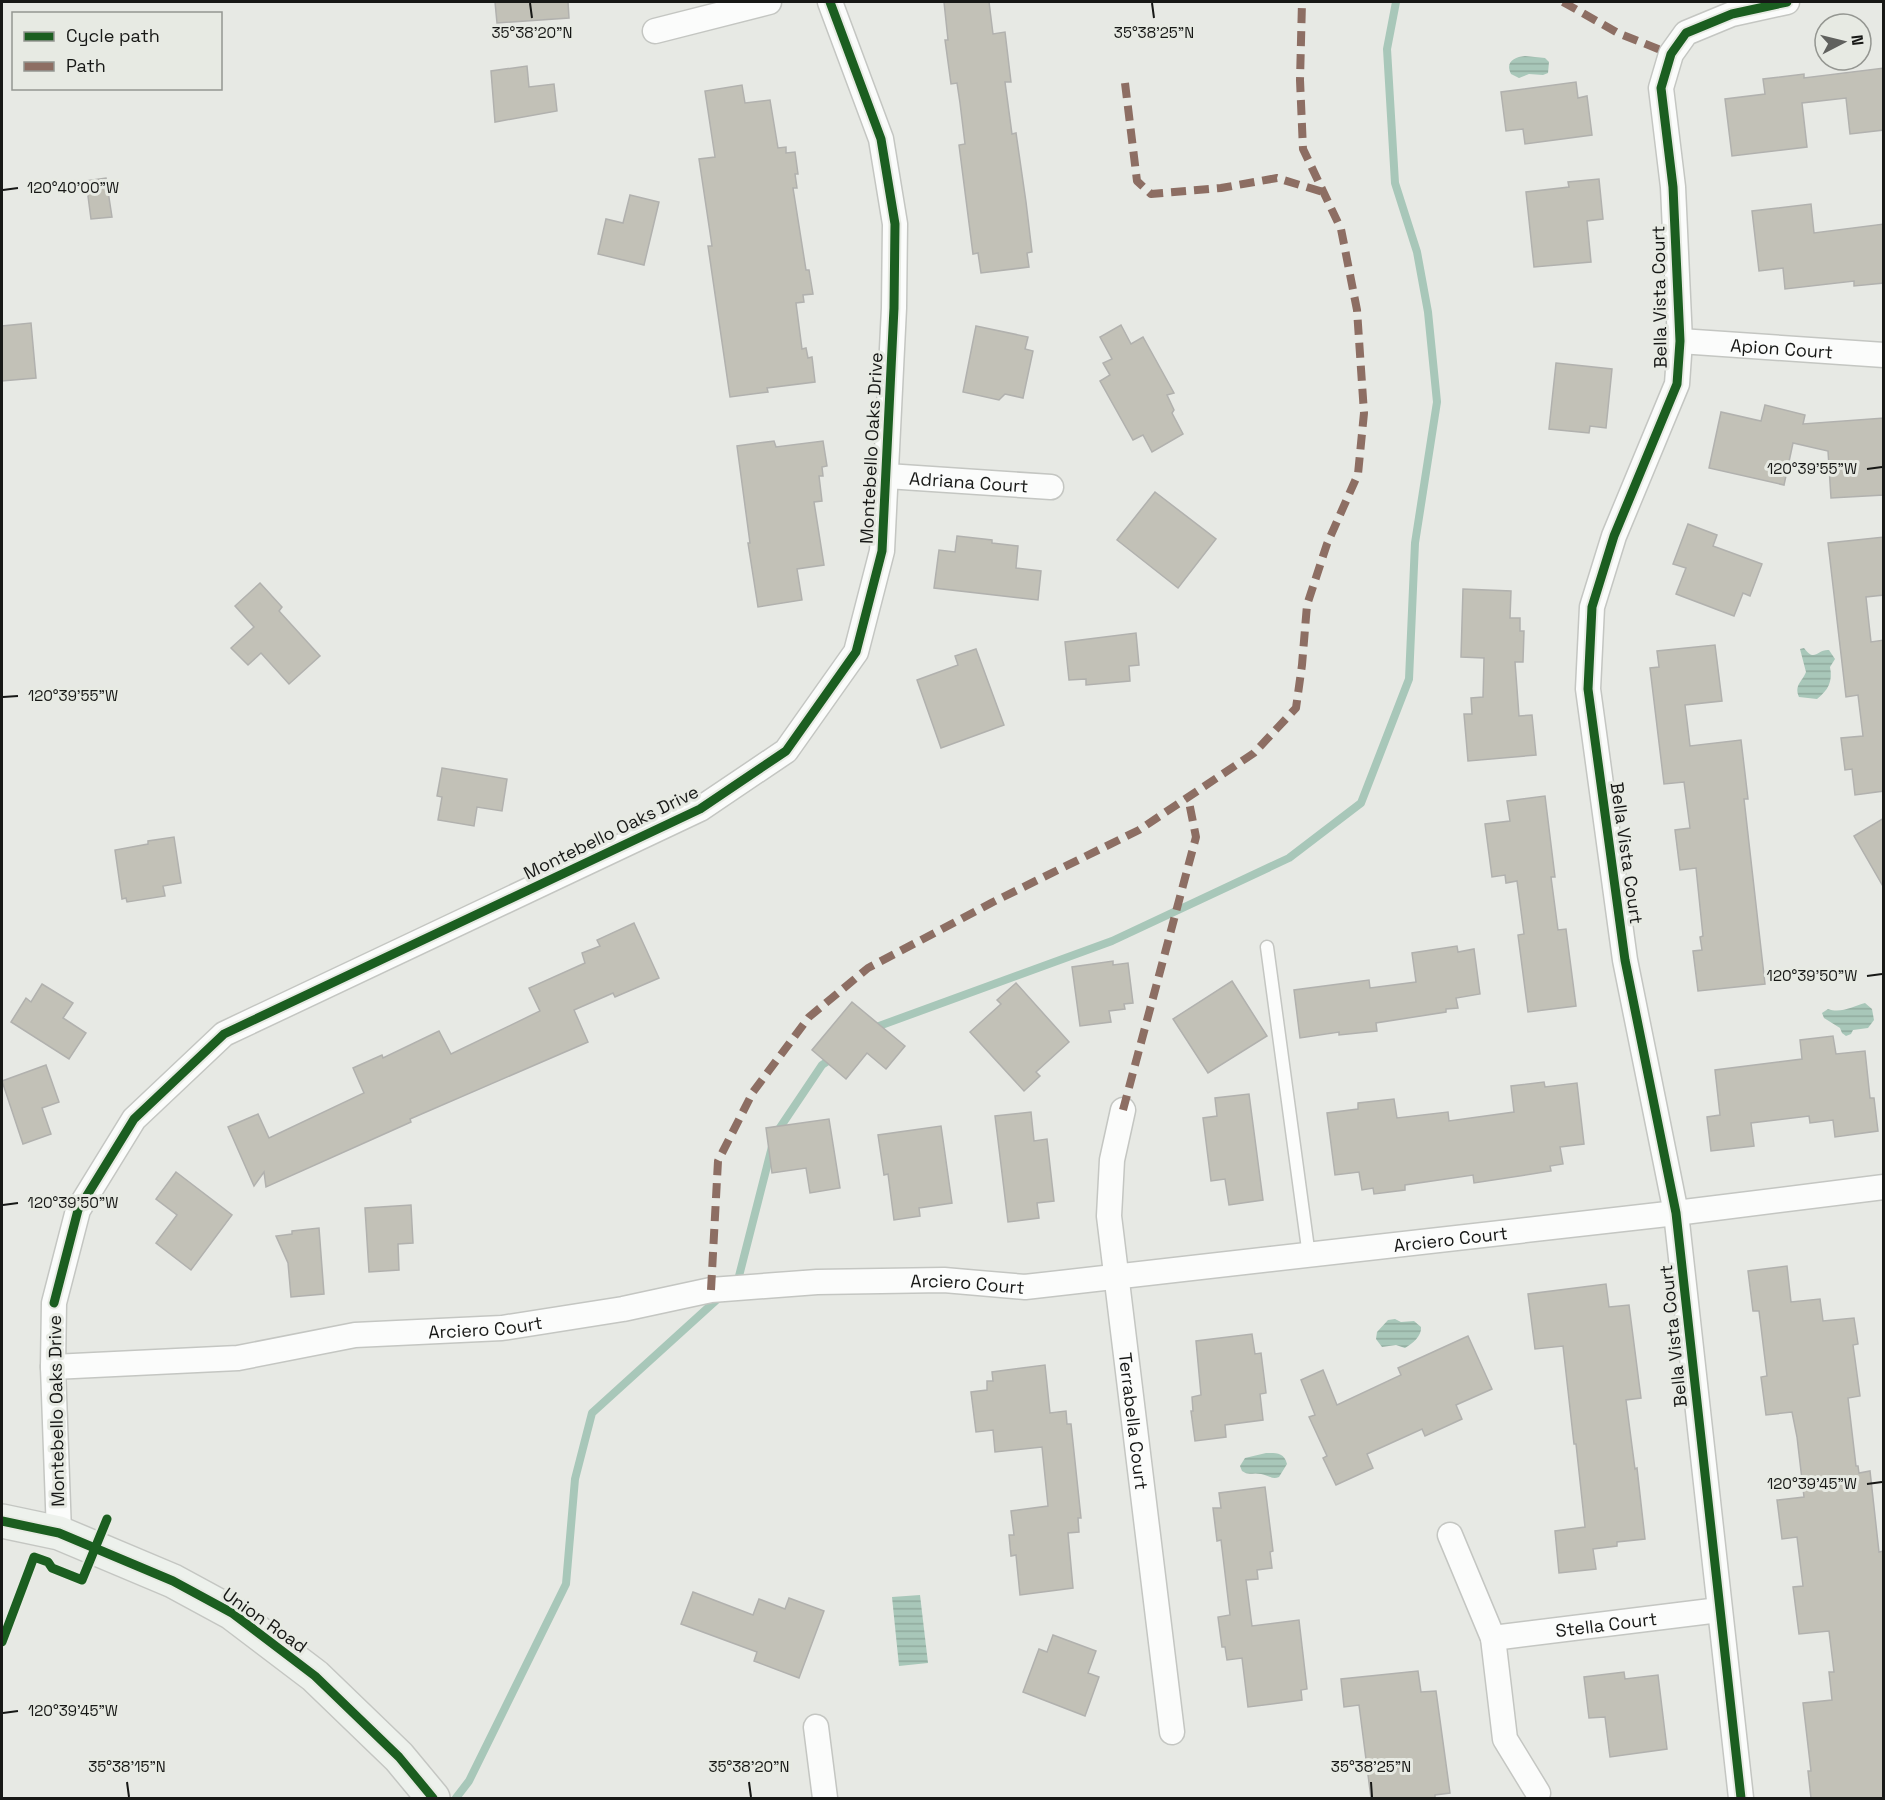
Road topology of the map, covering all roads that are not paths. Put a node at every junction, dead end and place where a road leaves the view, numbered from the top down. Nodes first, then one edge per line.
1 (769, 2) edge
2 (830, 2) edge
3 (1787, 2) edge
4 (655, 31) dead end
5 (1680, 341) junction
6 (1884, 355) edge
7 (887, 476) junction
8 (1051, 487) dead end
9 (1267, 947) dead end
10 (1123, 1110) dead end
11 (1884, 1187) edge
12 (1676, 1213) junction
13 (1309, 1256) junction
14 (1115, 1278) junction
15 (53, 1367) junction
16 (2, 1521) edge
17 (59, 1533) junction
18 (1450, 1535) dead end
19 (1719, 1610) junction
20 (1493, 1638) junction
21 (816, 1727) dead end
22 (1172, 1732) dead end
23 (1538, 1793) dead end
24 (433, 1798) edge
25 (825, 1798) edge
26 (1741, 1798) edge

1 - 4 street
2 - 7 street, Montebello Oaks Drive
3 - 5 street, Bella Vista Court
5 - 6 street, Apion Court
5 - 12 street, Bella Vista Court
7 - 8 street, Adriana Court
7 - 15 street, Montebello Oaks Drive
9 - 13 lane
10 - 14 street, Terrabella Court
11 - 12 street, Arciero Court
12 - 13 street, Arciero Court
12 - 19 street, Bella Vista Court
13 - 14 street, Arciero Court
14 - 15 street, Arciero Court
14 - 22 street, Terrabella Court
15 - 17 street, Montebello Oaks Drive
16 - 17 main road, Union Road
17 - 24 main road, Union Road
18 - 20 street
19 - 20 street, Stella Court
19 - 26 street, Bella Vista Court
20 - 23 street
21 - 25 street

